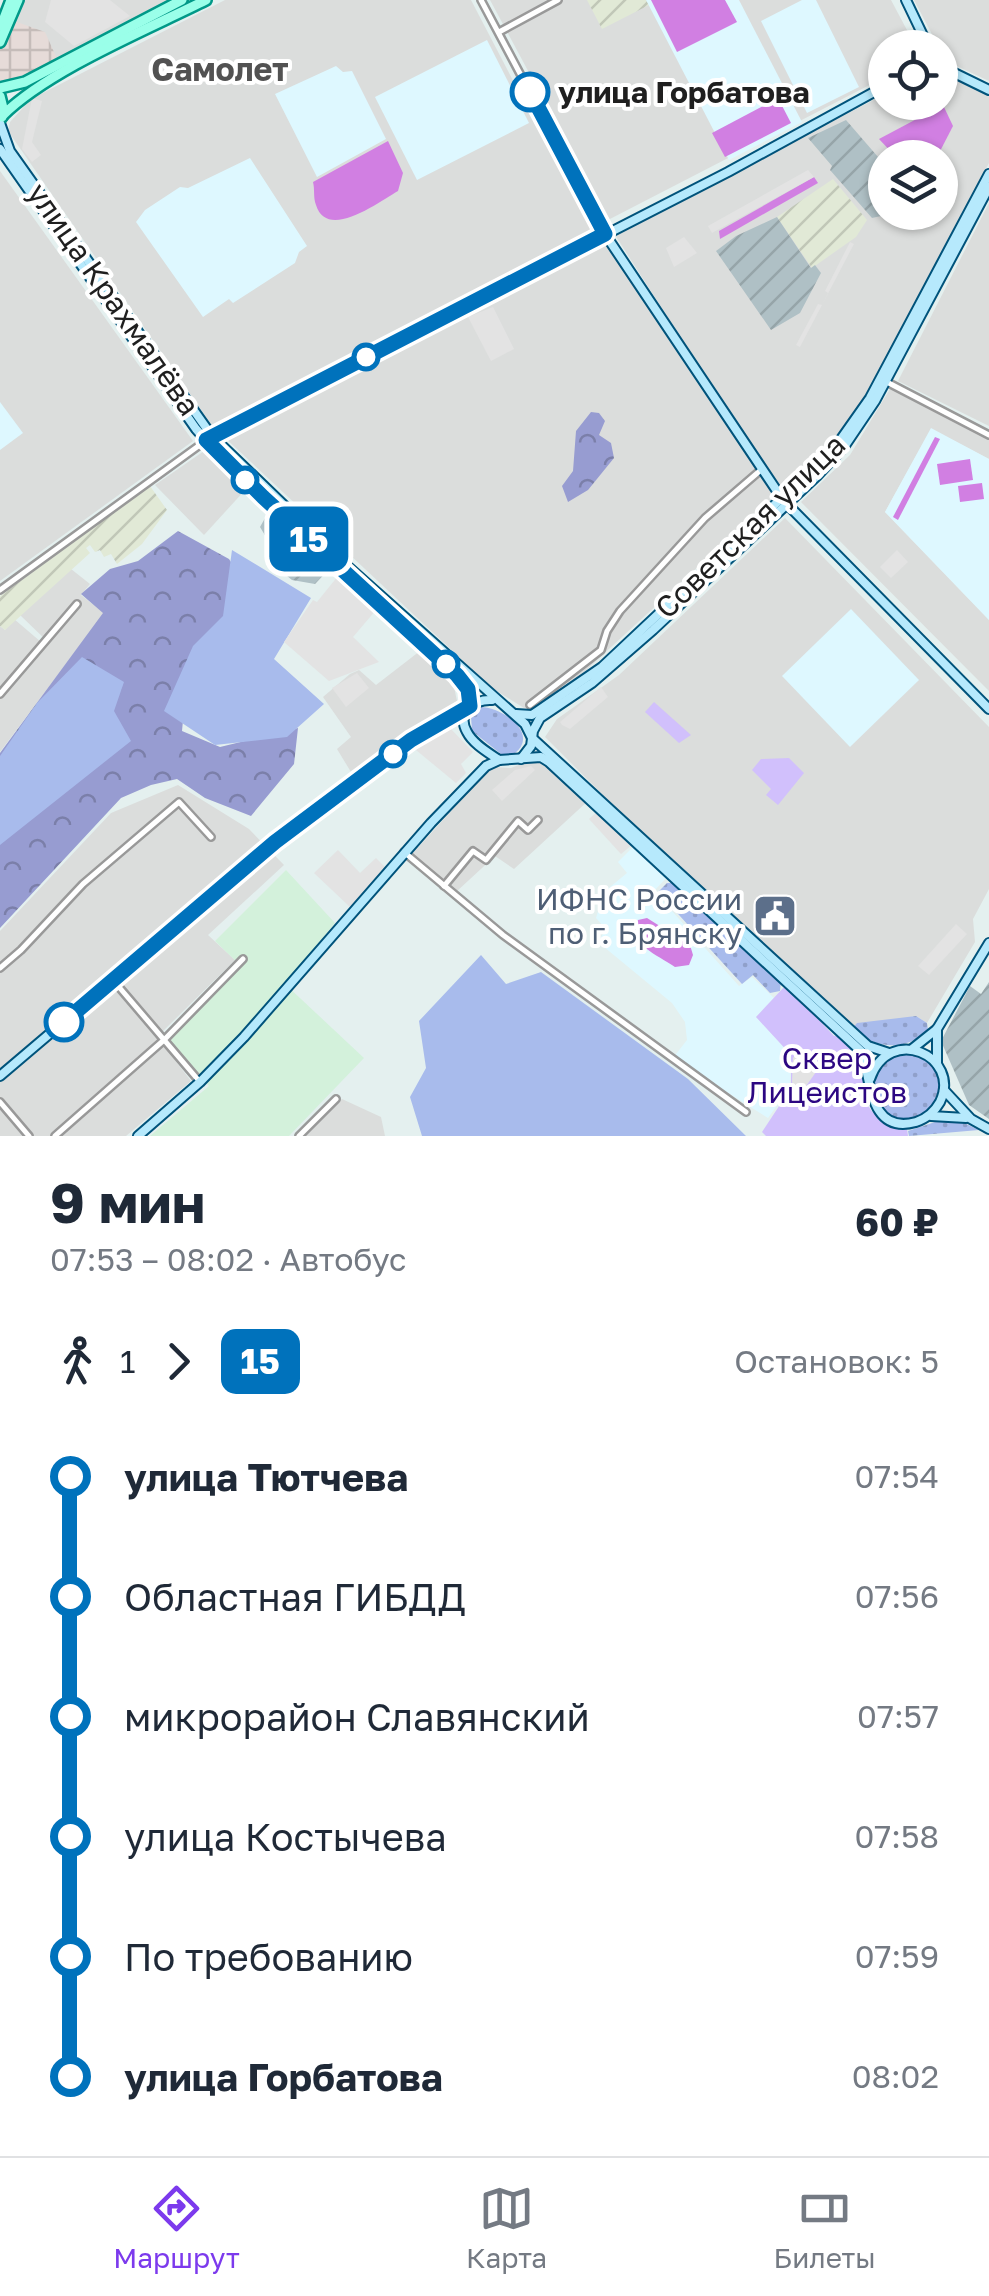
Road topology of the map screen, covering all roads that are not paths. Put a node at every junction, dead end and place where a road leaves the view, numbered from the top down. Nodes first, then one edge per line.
1 (182, 0) edge
2 (206, 0) edge
3 (481, 0) edge
4 (558, 0) edge
5 (906, 0) edge
6 (15, 2) edge
7 (0, 28) edge
8 (920, 30) edge
9 (499, 32) junction
10 (0, 42) edge
11 (958, 75) edge
12 (0, 88) edge
13 (989, 90) edge
14 (0, 96) edge
15 (868, 96) edge
16 (1, 120) edge
17 (0, 149) edge
18 (989, 174) edge
19 (989, 187) edge
20 (605, 234) junction
21 (883, 380) junction
22 (989, 435) edge
23 (209, 438) junction
24 (762, 469) junction
25 (785, 502) junction
26 (0, 590) edge
27 (77, 604) dead end
28 (0, 694) edge
29 (498, 702) junction
30 (530, 704) dead end
31 (469, 708) junction
32 (989, 708) edge
33 (512, 713) junction
34 (532, 738) junction
35 (521, 759) junction
36 (499, 760) junction
37 (538, 820) dead end
38 (211, 836) dead end
39 (404, 852) junction
40 (444, 886) junction
41 (989, 944) edge
42 (244, 959) dead end
43 (0, 968) edge
44 (112, 980) junction
45 (937, 1029) junction
46 (164, 1040) junction
47 (865, 1049) junction
48 (912, 1049) junction
49 (889, 1052) junction
50 (937, 1064) junction
51 (0, 1076) edge
52 (870, 1080) junction
53 (200, 1082) junction
54 (943, 1088) junction
55 (336, 1100) dead end
56 (0, 1102) edge
57 (746, 1112) dead end
58 (928, 1116) junction
59 (971, 1119) junction
60 (989, 1129) edge
61 (29, 1136) edge
62 (55, 1136) edge
63 (138, 1136) edge
64 (298, 1136) edge

1 - 12 main road
2 - 16 main road
3 - 9 street
4 - 9 street
5 - 8 main road
6 - 7 main road
6 - 10 main road
9 - 20 street
11 - 13 main road
14 - 16 main road
15 - 20 main road
16 - 23 main road, улица Крахмалёва
17 - 23 main road, улица Крахмалёва
18 - 21 main road, Советская улица
19 - 21 main road, Советская улица
20 - 23 main road
20 - 24 main road
21 - 22 street
21 - 25 main road, Советская улица
23 - 26 street
23 - 29 main road, улица Крахмалёва
23 - 31 main road, улица Крахмалёва
24 - 25 main road
24 - 30 street
25 - 32 main road
25 - 33 main road, Советская улица
25 - 34 main road, Советская улица
27 - 28 street
29 - 31 main road
29 - 33 main road
31 - 36 main road
31 - 44 main road
33 - 34 main road
34 - 35 main road
34 - 47 main road
35 - 36 main road
35 - 47 main road
36 - 39 main road
37 - 40 street
38 - 43 street
39 - 40 street
39 - 53 main road
40 - 57 street
41 - 45 main road
42 - 46 street
44 - 46 street
44 - 51 main road
45 - 48 main road
45 - 50 main road
46 - 53 street
46 - 62 street
47 - 49 main road
47 - 52 main road
48 - 49 main road
48 - 50 main road
49 - 52 main road
50 - 54 main road
52 - 58 main road
53 - 63 main road
54 - 58 main road
54 - 59 main road
55 - 64 street
56 - 61 street
58 - 59 main road
59 - 60 main road

